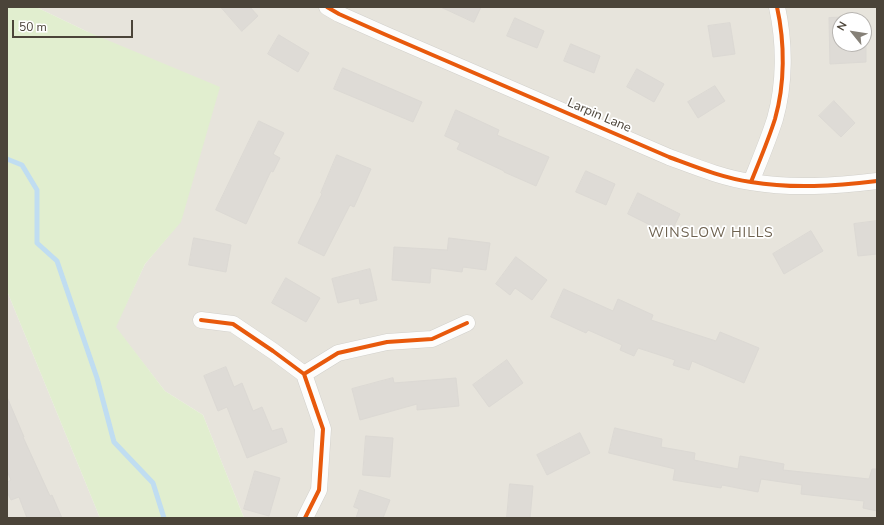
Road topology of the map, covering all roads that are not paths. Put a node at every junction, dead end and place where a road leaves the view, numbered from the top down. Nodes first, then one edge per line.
1 (327, 7) edge
2 (777, 7) edge
3 (877, 181) edge
4 (751, 182) junction
5 (201, 320) dead end
6 (467, 323) dead end
7 (304, 374) junction
8 (305, 518) edge

1 - 4 street, Larpin Lane
2 - 4 street
3 - 4 street, Larpin Lane
5 - 7 street
6 - 7 street
7 - 8 street

